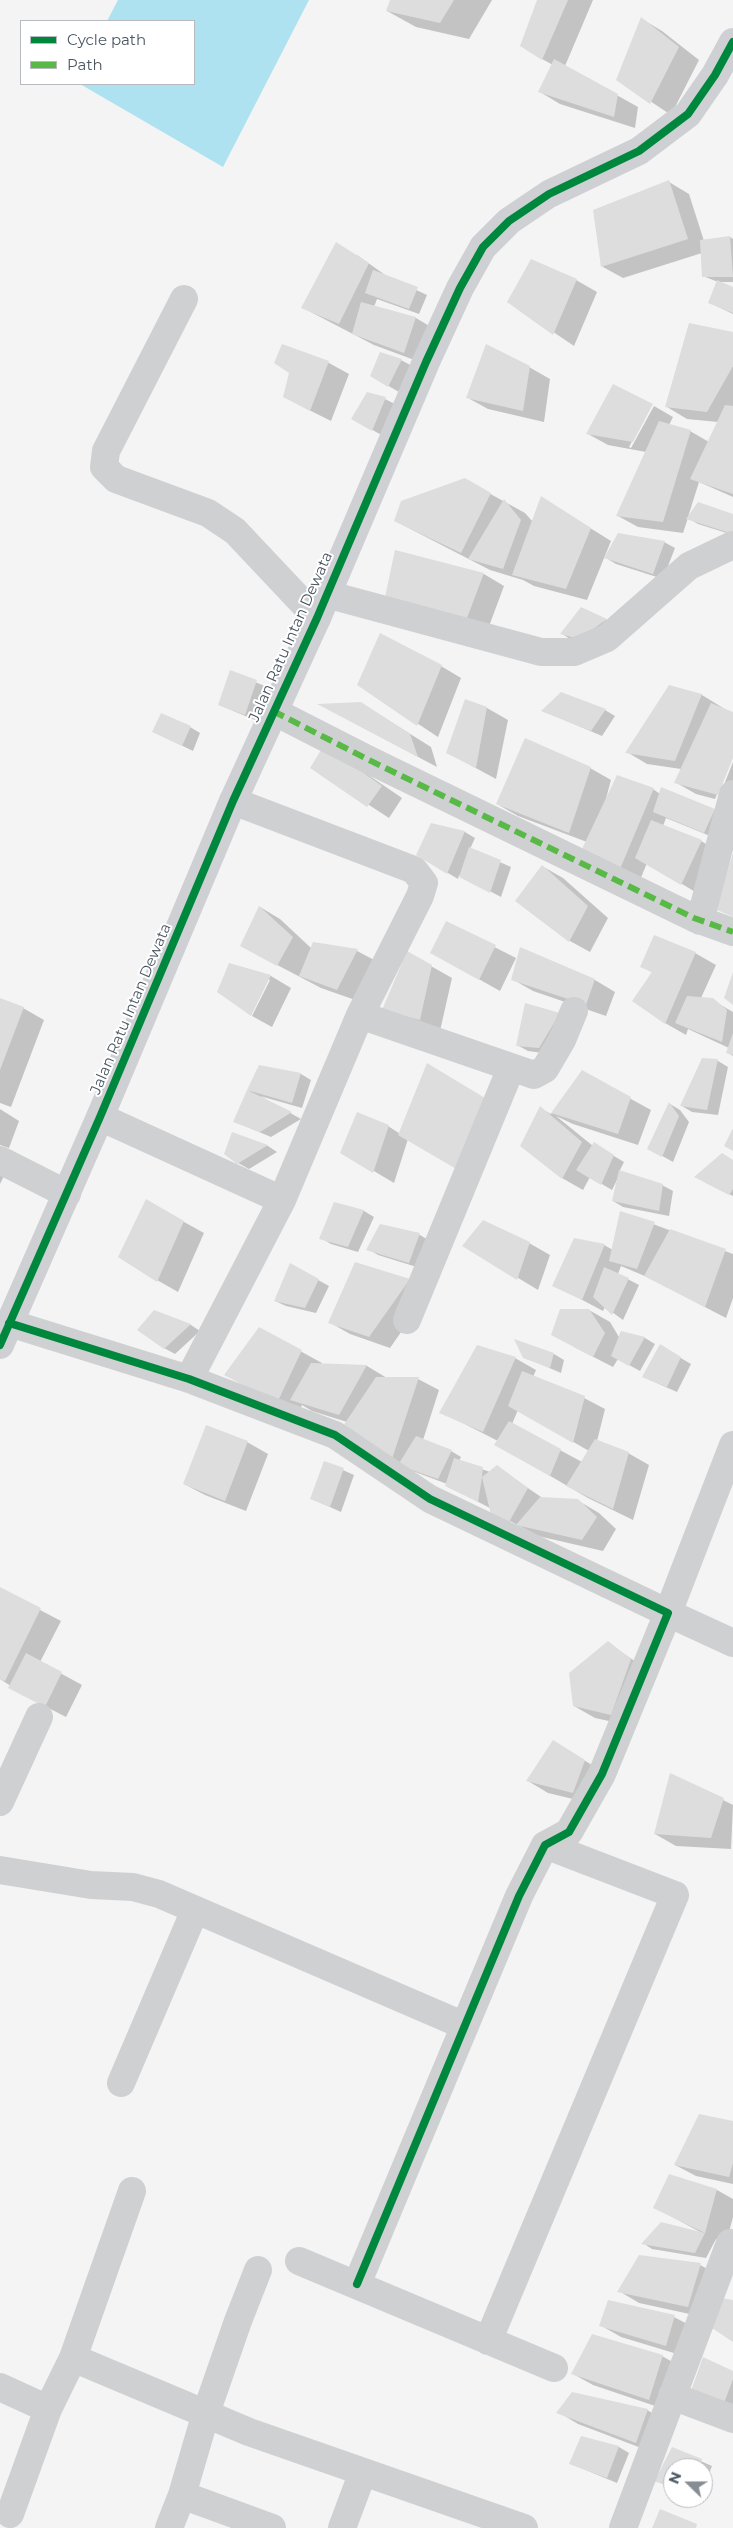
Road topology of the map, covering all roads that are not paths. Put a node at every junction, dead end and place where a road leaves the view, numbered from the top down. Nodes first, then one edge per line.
1 (733, 42) edge
2 (184, 299) dead end
3 (733, 545) edge
4 (321, 606) junction
5 (273, 711) junction
6 (733, 794) edge
7 (233, 801) junction
8 (700, 920) junction
9 (733, 932) edge
10 (574, 1011) dead end
11 (360, 1015) junction
12 (511, 1068) junction
13 (100, 1117) junction
14 (0, 1160) edge
15 (67, 1194) junction
16 (282, 1200) junction
17 (407, 1320) dead end
18 (4, 1334) edge
19 (189, 1379) junction
20 (733, 1445) edge
21 (668, 1613) junction
22 (733, 1643) edge
23 (39, 1717) dead end
24 (0, 1802) edge
25 (545, 1845) junction
26 (0, 1870) edge
27 (194, 1910) junction
28 (465, 2026) junction
29 (121, 2083) dead end
30 (132, 2191) dead end
31 (732, 2241) edge
32 (299, 2261) dead end
33 (258, 2270) dead end
34 (357, 2284) junction
35 (488, 2341) junction
36 (73, 2358) junction
37 (554, 2368) dead end
38 (0, 2387) edge
39 (672, 2396) junction
40 (48, 2408) junction
41 (206, 2413) junction
42 (733, 2419) edge
43 (364, 2472) junction
44 (182, 2496) junction
45 (10, 2514) dead end
46 (169, 2528) edge
47 (272, 2528) edge
48 (342, 2528) edge
49 (522, 2528) edge
50 (623, 2528) edge

1 - 4 street, Jalan Ratu Intan Dewata
2 - 4 street
3 - 4 street
4 - 5 street, Jalan Ratu Intan Dewata
5 - 7 street, Jalan Ratu Intan Dewata
5 - 8 street
6 - 8 street
7 - 11 street
7 - 13 street, Jalan Ratu Intan Dewata
8 - 9 street
10 - 12 street
11 - 12 street
11 - 16 street
12 - 17 street
13 - 15 street, Jalan Ratu Intan Dewata
13 - 16 street
14 - 15 street
15 - 18 street, Jalan Ratu Intan Dewata
16 - 19 street
18 - 19 street
19 - 21 street
20 - 21 street
21 - 22 street
21 - 25 street
23 - 24 street
25 - 28 street
25 - 35 street
26 - 27 street
27 - 28 street
27 - 29 street
28 - 34 street
30 - 36 street
31 - 39 street
32 - 34 street
33 - 41 street
34 - 35 street
35 - 37 street
36 - 40 street
36 - 41 street
38 - 40 street
39 - 42 street
39 - 50 street
40 - 45 street
41 - 43 street
41 - 44 street
43 - 48 street
43 - 49 street
44 - 46 street
44 - 47 street

